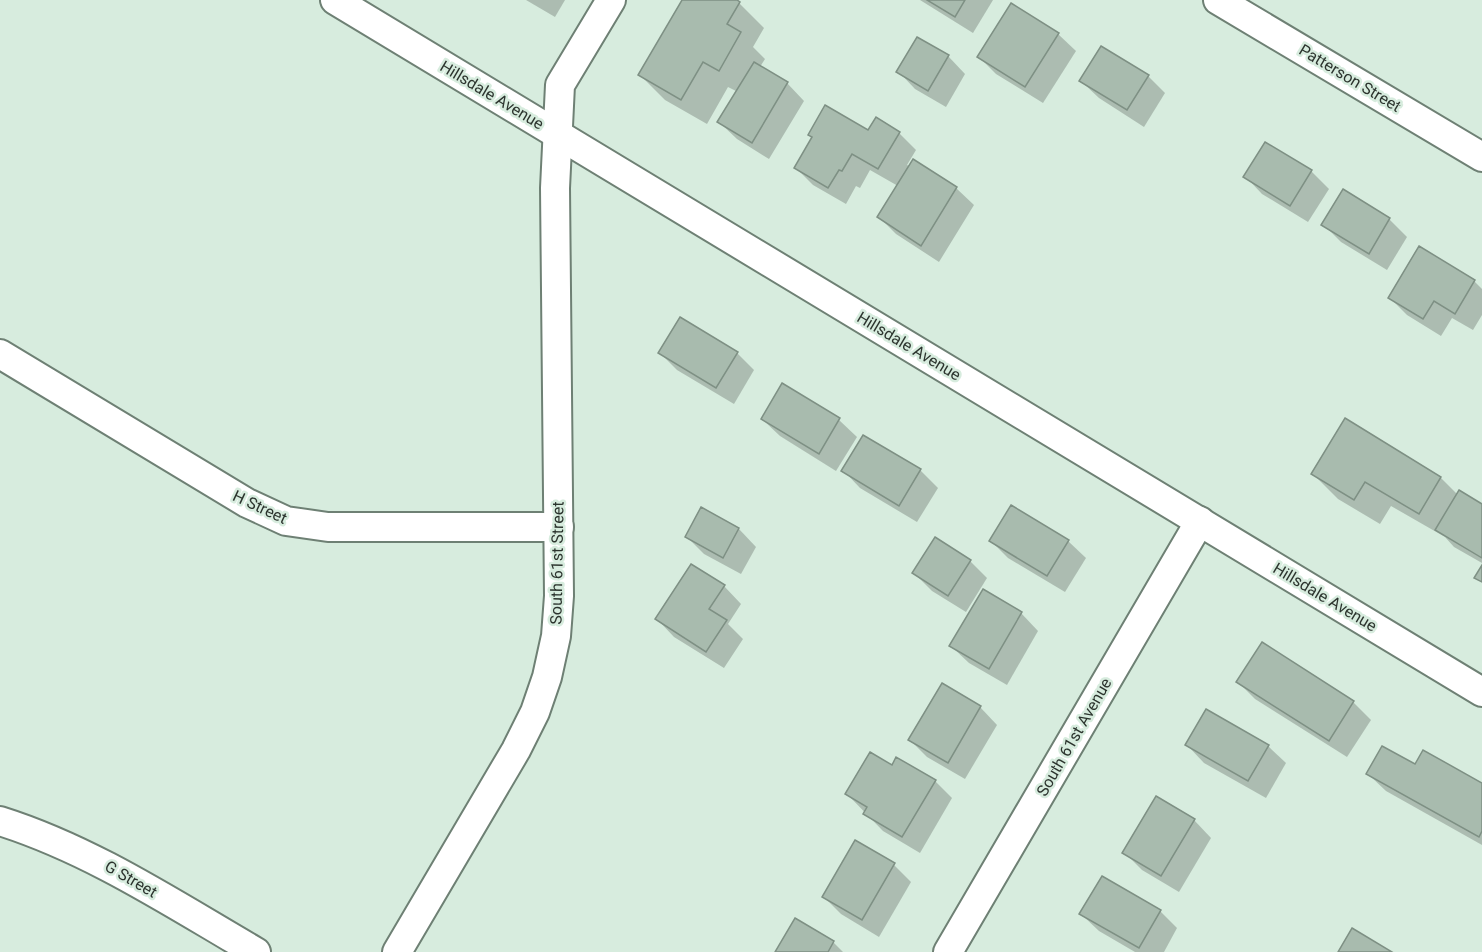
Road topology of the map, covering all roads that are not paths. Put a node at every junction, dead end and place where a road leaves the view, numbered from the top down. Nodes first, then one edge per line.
1 (335, 0) edge
2 (611, 0) edge
3 (1218, 0) edge
4 (558, 134) junction
5 (1482, 157) edge
6 (0, 354) edge
7 (1200, 521) junction
8 (558, 527) junction
9 (1482, 692) edge
10 (0, 821) edge
11 (256, 952) edge
12 (397, 952) edge
13 (948, 952) edge

1 - 4 street, Hillsdale Avenue
2 - 4 street, South 61st Street
3 - 5 street, Patterson Street
4 - 7 street, Hillsdale Avenue
4 - 8 street, South 61st Street
6 - 8 street, H Street
7 - 9 street, Hillsdale Avenue
7 - 13 street, South 61st Avenue
8 - 12 street, South 61st Street
10 - 11 street, G Street

